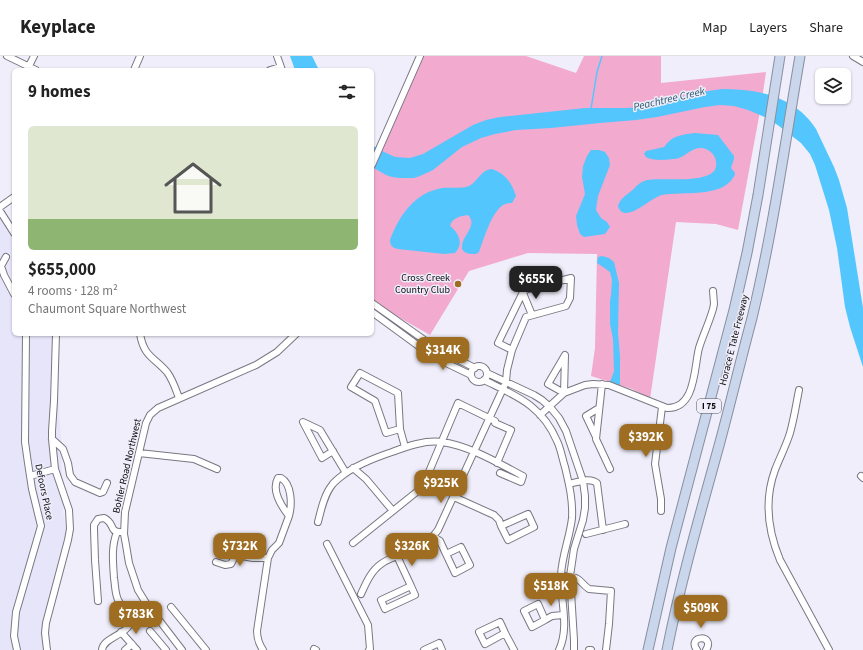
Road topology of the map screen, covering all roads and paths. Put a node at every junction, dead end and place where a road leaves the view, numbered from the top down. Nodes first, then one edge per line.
1 (7, 56) edge
2 (34, 56) edge
3 (140, 56) edge
4 (277, 56) edge
5 (420, 56) edge
6 (780, 56) edge
7 (800, 56) edge
8 (853, 56) edge
9 (863, 62) edge
10 (29, 66) junction
11 (32, 68) edge
12 (135, 68) edge
13 (281, 68) edge
14 (374, 161) edge
15 (12, 198) edge
16 (0, 207) edge
17 (0, 211) edge
18 (12, 230) edge
19 (6, 256) dead end
20 (12, 290) edge
21 (713, 290) dead end
22 (523, 293) junction
23 (374, 304) edge
24 (374, 313) edge
25 (532, 315) junction
26 (26, 336) edge
27 (56, 336) edge
28 (140, 336) edge
29 (294, 336) edge
30 (512, 350) junction
31 (475, 368) junction
32 (487, 373) junction
33 (471, 375) junction
34 (484, 380) junction
35 (506, 382) junction
36 (602, 384) junction
37 (502, 390) junction
38 (799, 390) dead end
39 (564, 393) junction
40 (179, 398) junction
41 (550, 407) junction
42 (662, 407) junction
43 (599, 408) junction
44 (540, 415) junction
45 (490, 418) junction
46 (400, 429) junction
47 (52, 438) junction
48 (596, 439) junction
49 (442, 442) junction
50 (405, 447) junction
51 (333, 451) junction
52 (474, 452) junction
53 (138, 453) junction
54 (497, 463) junction
55 (353, 468) junction
56 (56, 469) junction
57 (217, 469) dead end
58 (610, 469) dead end
59 (346, 473) junction
60 (500, 473) dead end
61 (70, 475) junction
62 (30, 476) junction
63 (58, 480) junction
64 (583, 481) junction
65 (107, 483) dead end
66 (569, 484) junction
67 (454, 497) junction
68 (393, 511) junction
69 (661, 511) dead end
70 (289, 516) junction
71 (318, 522) dead end
72 (625, 524) dead end
73 (502, 526) junction
74 (603, 530) junction
75 (117, 532) junction
76 (124, 532) junction
77 (586, 534) dead end
78 (433, 536) junction
79 (353, 543) dead end
80 (327, 544) dead end
81 (446, 554) dead end
82 (397, 556) junction
83 (268, 558) junction
84 (216, 562) dead end
85 (561, 576) junction
86 (570, 576) junction
87 (411, 586) junction
88 (361, 594) dead end
89 (98, 601) dead end
90 (171, 607) dead end
91 (564, 615) junction
92 (545, 620) dead end
93 (150, 631) dead end
94 (121, 632) junction
95 (505, 633) dead end
96 (132, 644) junction
97 (17, 650) edge
98 (47, 650) edge
99 (102, 650) edge
100 (125, 650) edge
101 (137, 650) edge
102 (166, 650) edge
103 (182, 650) edge
104 (206, 650) edge
105 (263, 650) edge
106 (369, 650) edge
107 (424, 650) edge
108 (442, 650) edge
109 (514, 650) edge
110 (559, 650) edge
111 (574, 650) edge
112 (606, 650) edge
113 (648, 650) edge
114 (667, 650) edge
115 (697, 650) edge
116 (706, 650) edge
117 (829, 650) edge

1 - 10 street
2 - 10 street
3 - 12 street
4 - 13 street
5 - 14 street
6 - 113 highway, Horace E Tate Freeway / I 75
7 - 114 highway, Horace E Tate Freeway / I 75
8 - 9 street
10 - 11 street
15 - 16 street
17 - 18 street
19 - 20 street
21 - 42 street
22 - 25 street
22 - 25 street
22 - 30 street
23 - 31 street
24 - 33 street
25 - 30 street
26 - 62 street, Defoors Place
27 - 47 street
28 - 40 street
29 - 40 street, Bohler Road Northwest
30 - 35 street
31 - 32 street
31 - 33 street
32 - 34 street
32 - 35 street
33 - 34 street
34 - 37 street
35 - 37 street
35 - 41 street
36 - 39 street
36 - 42 street
36 - 43 street
37 - 44 street
37 - 45 street
38 - 117 street
39 - 39 street
39 - 41 street
40 - 53 street, Bohler Road Northwest
41 - 44 street
41 - 64 street
42 - 69 street
43 - 48 street
43 - 48 street
44 - 66 street
45 - 49 street
45 - 52 street
45 - 54 street
46 - 46 street
46 - 50 street
47 - 56 street
47 - 61 street
48 - 58 street
49 - 50 street
49 - 52 street
49 - 68 street
50 - 55 street
51 - 51 street
51 - 59 street
52 - 54 street
52 - 67 street
53 - 57 street
53 - 76 street, Bohler Road Northwest
54 - 60 street
55 - 59 street
55 - 68 street
56 - 62 street
56 - 63 street
59 - 71 street
61 - 63 street
61 - 65 street
62 - 97 street, Defoors Place
63 - 98 street
64 - 66 street
64 - 74 street
64 - 86 street
66 - 85 street
67 - 73 street
67 - 78 street
68 - 79 street
70 - 70 street
70 - 83 street
72 - 74 street
73 - 73 street
74 - 77 street
75 - 76 street
75 - 89 street
75 - 94 street
76 - 103 street, Bohler Road Northwest
78 - 81 street
78 - 82 street
80 - 106 street
82 - 87 street
82 - 88 street
83 - 84 street
83 - 105 street
85 - 86 street
85 - 91 street
86 - 111 street
86 - 112 street
87 - 87 street
90 - 104 street
91 - 92 street
91 - 110 street
93 - 102 street
94 - 96 street
94 - 99 street
95 - 109 street
96 - 100 street
96 - 101 street
107 - 108 street
115 - 116 street

